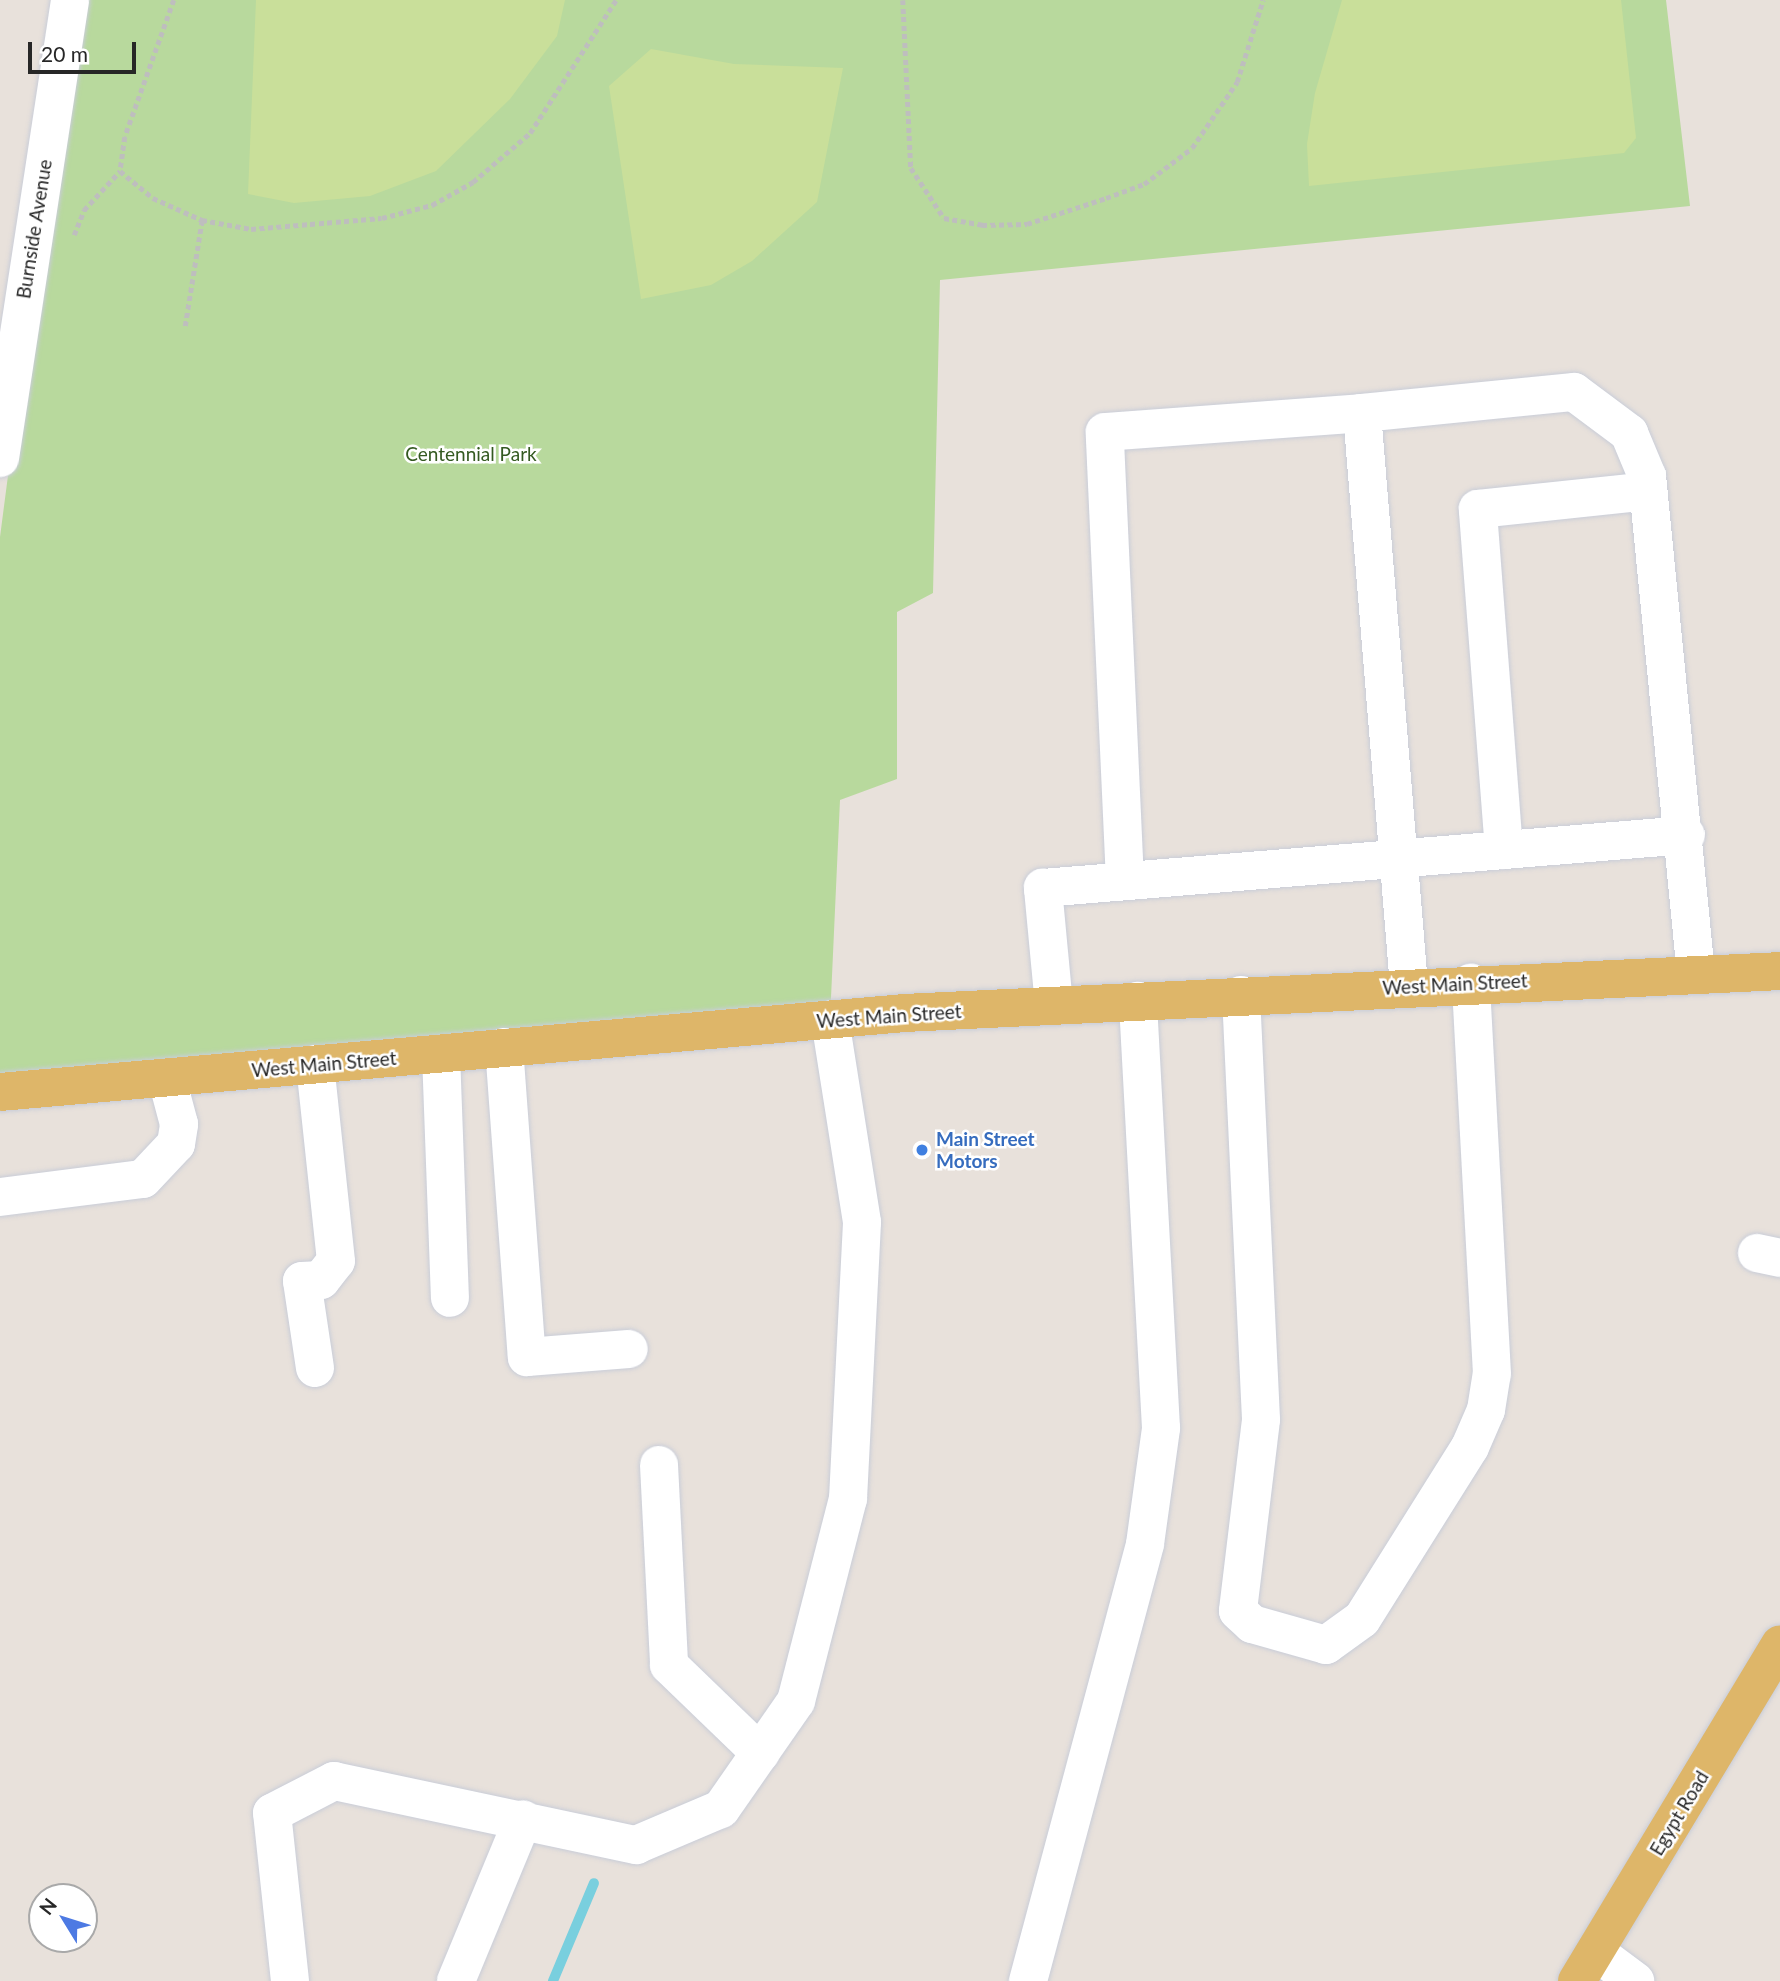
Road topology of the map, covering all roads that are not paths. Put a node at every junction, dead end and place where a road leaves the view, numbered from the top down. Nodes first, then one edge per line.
1 (70, 0) edge
2 (1362, 413) junction
3 (0, 458) edge
4 (1648, 491) junction
5 (1686, 835) junction
6 (1504, 850) junction
7 (1398, 859) junction
8 (1125, 881) junction
9 (1780, 971) edge
10 (1696, 974) junction
11 (1471, 983) junction
12 (1409, 986) junction
13 (1241, 995) junction
14 (1138, 1001) junction
15 (1054, 1005) junction
16 (830, 1020) junction
17 (504, 1048) junction
18 (441, 1054) junction
19 (315, 1064) junction
20 (167, 1079) junction
21 (0, 1092) edge
22 (0, 1197) edge
23 (450, 1298) dead end
24 (629, 1349) dead end
25 (315, 1368) dead end
26 (659, 1465) dead end
27 (1780, 1645) edge
28 (760, 1753) junction
29 (523, 1819) junction
30 (1586, 1967) edge
31 (290, 1981) edge
32 (456, 1981) edge
33 (1028, 1981) edge
34 (1635, 1981) edge

1 - 3 street, Burnside Avenue
2 - 4 street
2 - 7 street
2 - 8 street
4 - 5 street
4 - 6 street
5 - 6 street
5 - 10 street
6 - 7 street
7 - 8 street
7 - 12 street
8 - 15 street
9 - 10 main road, West Main Street
10 - 11 main road, West Main Street
11 - 12 main road, West Main Street
11 - 13 street
12 - 13 main road, West Main Street
13 - 14 main road, West Main Street
14 - 15 main road, West Main Street
14 - 33 street
15 - 16 main road, West Main Street
16 - 17 main road, West Main Street
16 - 28 street
17 - 18 main road, West Main Street
17 - 24 street
18 - 19 main road, West Main Street
18 - 23 street
19 - 20 main road, West Main Street
19 - 25 street
20 - 21 main road, West Main Street
20 - 22 street
26 - 28 street
27 - 30 main road, Egypt Road
28 - 29 street
29 - 31 street
29 - 32 street
30 - 34 street

